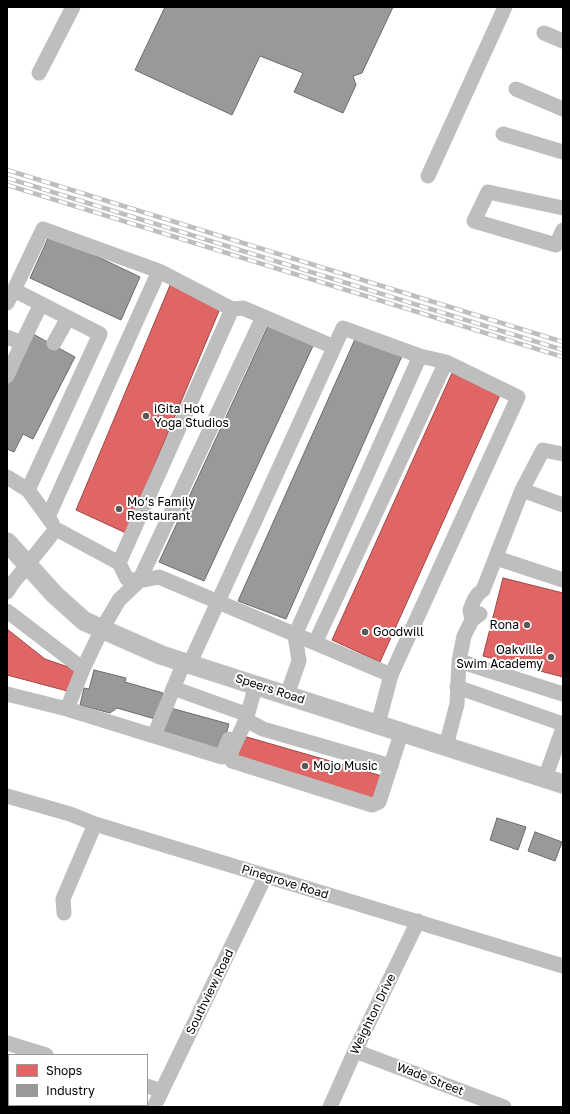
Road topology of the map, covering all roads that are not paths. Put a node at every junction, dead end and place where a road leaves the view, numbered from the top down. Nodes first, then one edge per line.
1 (73, 7) edge
2 (505, 7) edge
3 (544, 33) dead end
4 (563, 41) edge
5 (39, 73) dead end
6 (516, 89) dead end
7 (563, 109) edge
8 (503, 134) dead end
9 (563, 152) edge
10 (428, 176) dead end
11 (563, 208) edge
12 (563, 230) edge
13 (159, 271) junction
14 (10, 297) edge
15 (41, 304) junction
16 (232, 309) junction
17 (264, 317) junction
18 (68, 318) junction
19 (7, 336) edge
20 (22, 343) junction
21 (54, 343) dead end
22 (334, 347) junction
23 (420, 356) junction
24 (446, 362) junction
25 (7, 376) edge
26 (563, 454) edge
27 (7, 477) edge
28 (28, 490) junction
29 (522, 490) junction
30 (563, 505) edge
31 (52, 523) junction
32 (7, 542) edge
33 (496, 558) junction
34 (119, 563) junction
35 (28, 565) junction
36 (563, 580) edge
37 (139, 581) junction
38 (7, 592) edge
39 (217, 603) junction
40 (7, 611) edge
41 (102, 629) junction
42 (295, 635) junction
43 (315, 643) junction
44 (459, 661) junction
45 (187, 662) junction
46 (83, 670) junction
47 (392, 675) junction
48 (457, 687) junction
49 (173, 688) junction
50 (255, 690) junction
51 (7, 694) edge
52 (287, 694) junction
53 (563, 694) edge
54 (67, 709) junction
55 (243, 716) junction
56 (378, 724) junction
57 (563, 724) edge
58 (563, 728) edge
59 (402, 731) junction
60 (154, 736) junction
61 (446, 746) junction
62 (391, 766) junction
63 (545, 778) junction
64 (563, 784) edge
65 (7, 796) edge
66 (95, 824) junction
67 (264, 876) junction
68 (64, 913) dead end
69 (418, 921) junction
70 (563, 966) edge
71 (7, 1043) edge
72 (355, 1051) junction
73 (43, 1054) edge
74 (148, 1086) edge
75 (162, 1091) junction
76 (154, 1107) edge
77 (330, 1107) edge
78 (504, 1107) edge

1 - 5 street
2 - 10 street
3 - 4 street
6 - 7 street
8 - 9 street
11 - 12 street
13 - 14 street
13 - 16 street
13 - 31 street
14 - 15 street
15 - 18 street
15 - 20 street
16 - 17 street
16 - 34 street
17 - 22 street
17 - 37 street
18 - 21 street
18 - 28 street
19 - 20 street
20 - 25 street
22 - 23 street
22 - 39 street
23 - 24 street
23 - 42 street
24 - 43 street
24 - 47 street
26 - 29 street
27 - 28 street
28 - 31 street
29 - 30 street
29 - 33 street
31 - 34 street
31 - 35 street
32 - 35 main road, Speers Road
33 - 36 street
33 - 44 street
34 - 37 street
35 - 38 street
35 - 41 main road, Speers Road
37 - 39 street
37 - 41 street
39 - 42 street
39 - 45 street
40 - 46 street
41 - 45 main road, Speers Road
41 - 46 street
42 - 43 street
42 - 52 street
43 - 47 street
44 - 48 street
44 - 53 street
45 - 49 street
45 - 50 main road, Speers Road
46 - 54 street
47 - 56 street
48 - 57 street
48 - 61 street
49 - 55 street
49 - 60 street
50 - 52 main road, Speers Road
50 - 55 street
51 - 54 street
52 - 56 main road, Speers Road
54 - 60 street
55 - 60 street
55 - 62 street
55 - 62 street
56 - 59 main road, Speers Road
58 - 63 street
59 - 61 main road, Speers Road
59 - 62 street
61 - 63 main road, Speers Road
63 - 64 main road, Speers Road
65 - 66 street, Pinegrove Road
66 - 67 street, Pinegrove Road
66 - 68 street
67 - 69 street, Pinegrove Road
67 - 75 street, Southview Road
69 - 70 street, Pinegrove Road
69 - 72 street, Weighton Drive
71 - 73 street
72 - 77 street, Weighton Drive
72 - 78 street, Wade Street
74 - 75 street
75 - 76 street, Southview Road

